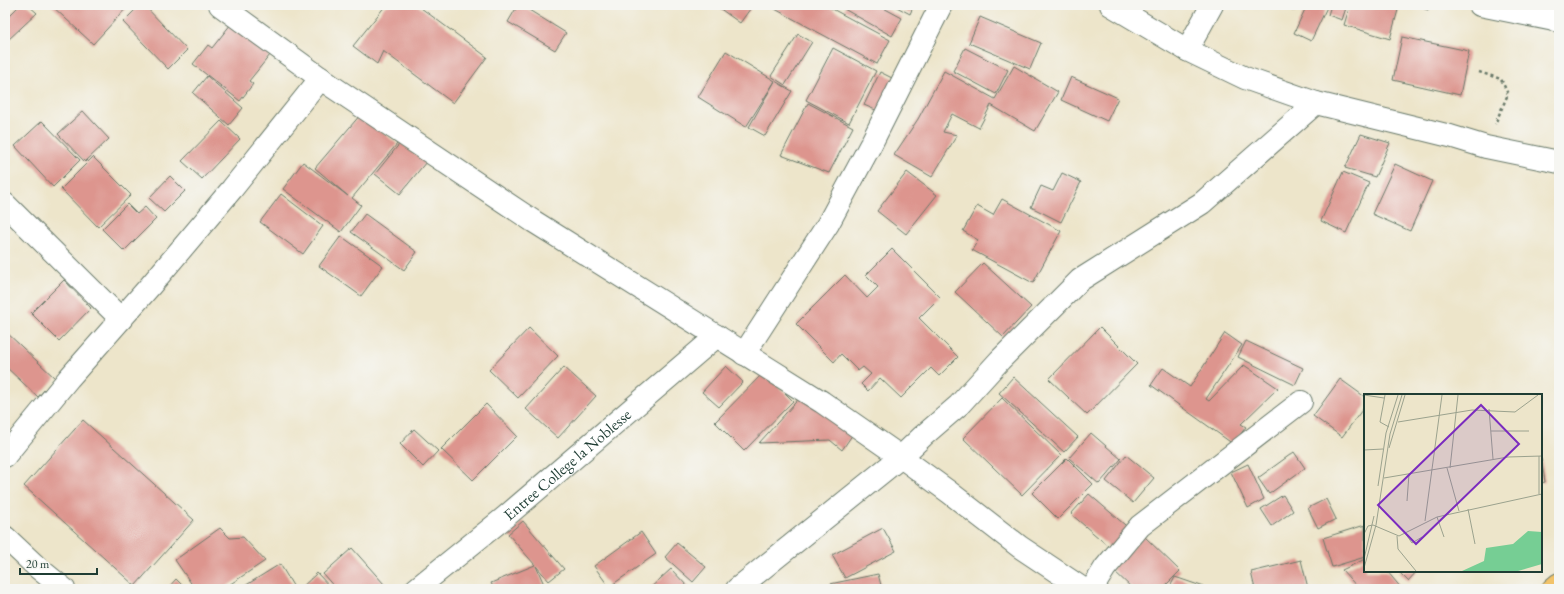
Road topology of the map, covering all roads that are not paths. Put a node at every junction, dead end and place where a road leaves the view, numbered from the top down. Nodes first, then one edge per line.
1 (220, 5) edge
2 (941, 5) edge
3 (1111, 5) edge
4 (1212, 5) edge
5 (1480, 5) edge
6 (1559, 20) edge
7 (1187, 50) junction
8 (321, 78) junction
9 (1316, 103) junction
10 (1559, 162) edge
11 (5, 204) edge
12 (121, 319) junction
13 (717, 336) junction
14 (744, 354) junction
15 (1301, 402) dead end
16 (5, 456) edge
17 (901, 457) junction
18 (5, 537) edge
19 (1559, 584) edge
20 (64, 589) edge
21 (416, 589) edge
22 (736, 589) edge
23 (1083, 589) edge
24 (1092, 589) edge
25 (1553, 589) edge

1 - 8 street
2 - 14 street
3 - 7 street
4 - 7 street
5 - 6 street
7 - 9 street
8 - 12 street
8 - 13 street
9 - 10 street
9 - 17 street
11 - 12 street
12 - 16 street
13 - 14 street
13 - 21 street, Entree College la Noblesse
14 - 17 street
15 - 24 street
17 - 22 street
17 - 23 street
18 - 20 street
19 - 25 highway

